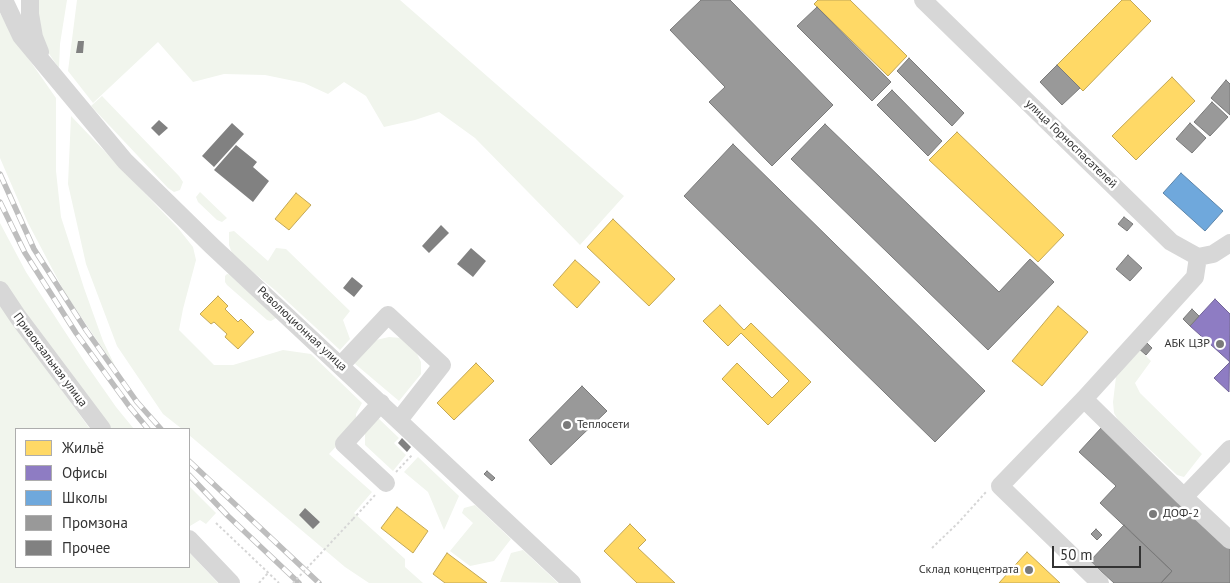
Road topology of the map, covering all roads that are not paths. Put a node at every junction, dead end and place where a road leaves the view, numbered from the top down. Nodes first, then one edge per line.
1 (4, 0) edge
2 (30, 0) edge
3 (923, 0) edge
4 (44, 64) junction
5 (1230, 243) edge
6 (1198, 257) junction
7 (0, 290) edge
8 (341, 365) junction
9 (1084, 400) junction
10 (381, 403) junction
11 (399, 420) junction
12 (101, 428) edge
13 (1230, 449) edge
14 (386, 483) dead end
15 (1184, 497) junction
16 (190, 540) edge
17 (1230, 540) edge
18 (231, 583) edge
19 (572, 583) edge
20 (1100, 583) edge

1 - 4 street, Революционная улица
2 - 4 street
3 - 6 street, улица Горноспасателей
4 - 8 street, Революционная улица
5 - 6 street
6 - 9 street
7 - 12 street, Привокзальная улица
8 - 10 street, Революционная улица
8 - 11 street
9 - 15 street
9 - 20 street
10 - 11 street, Революционная улица
10 - 14 street
11 - 19 street, Революционная улица
13 - 15 street
15 - 17 street
16 - 18 street

